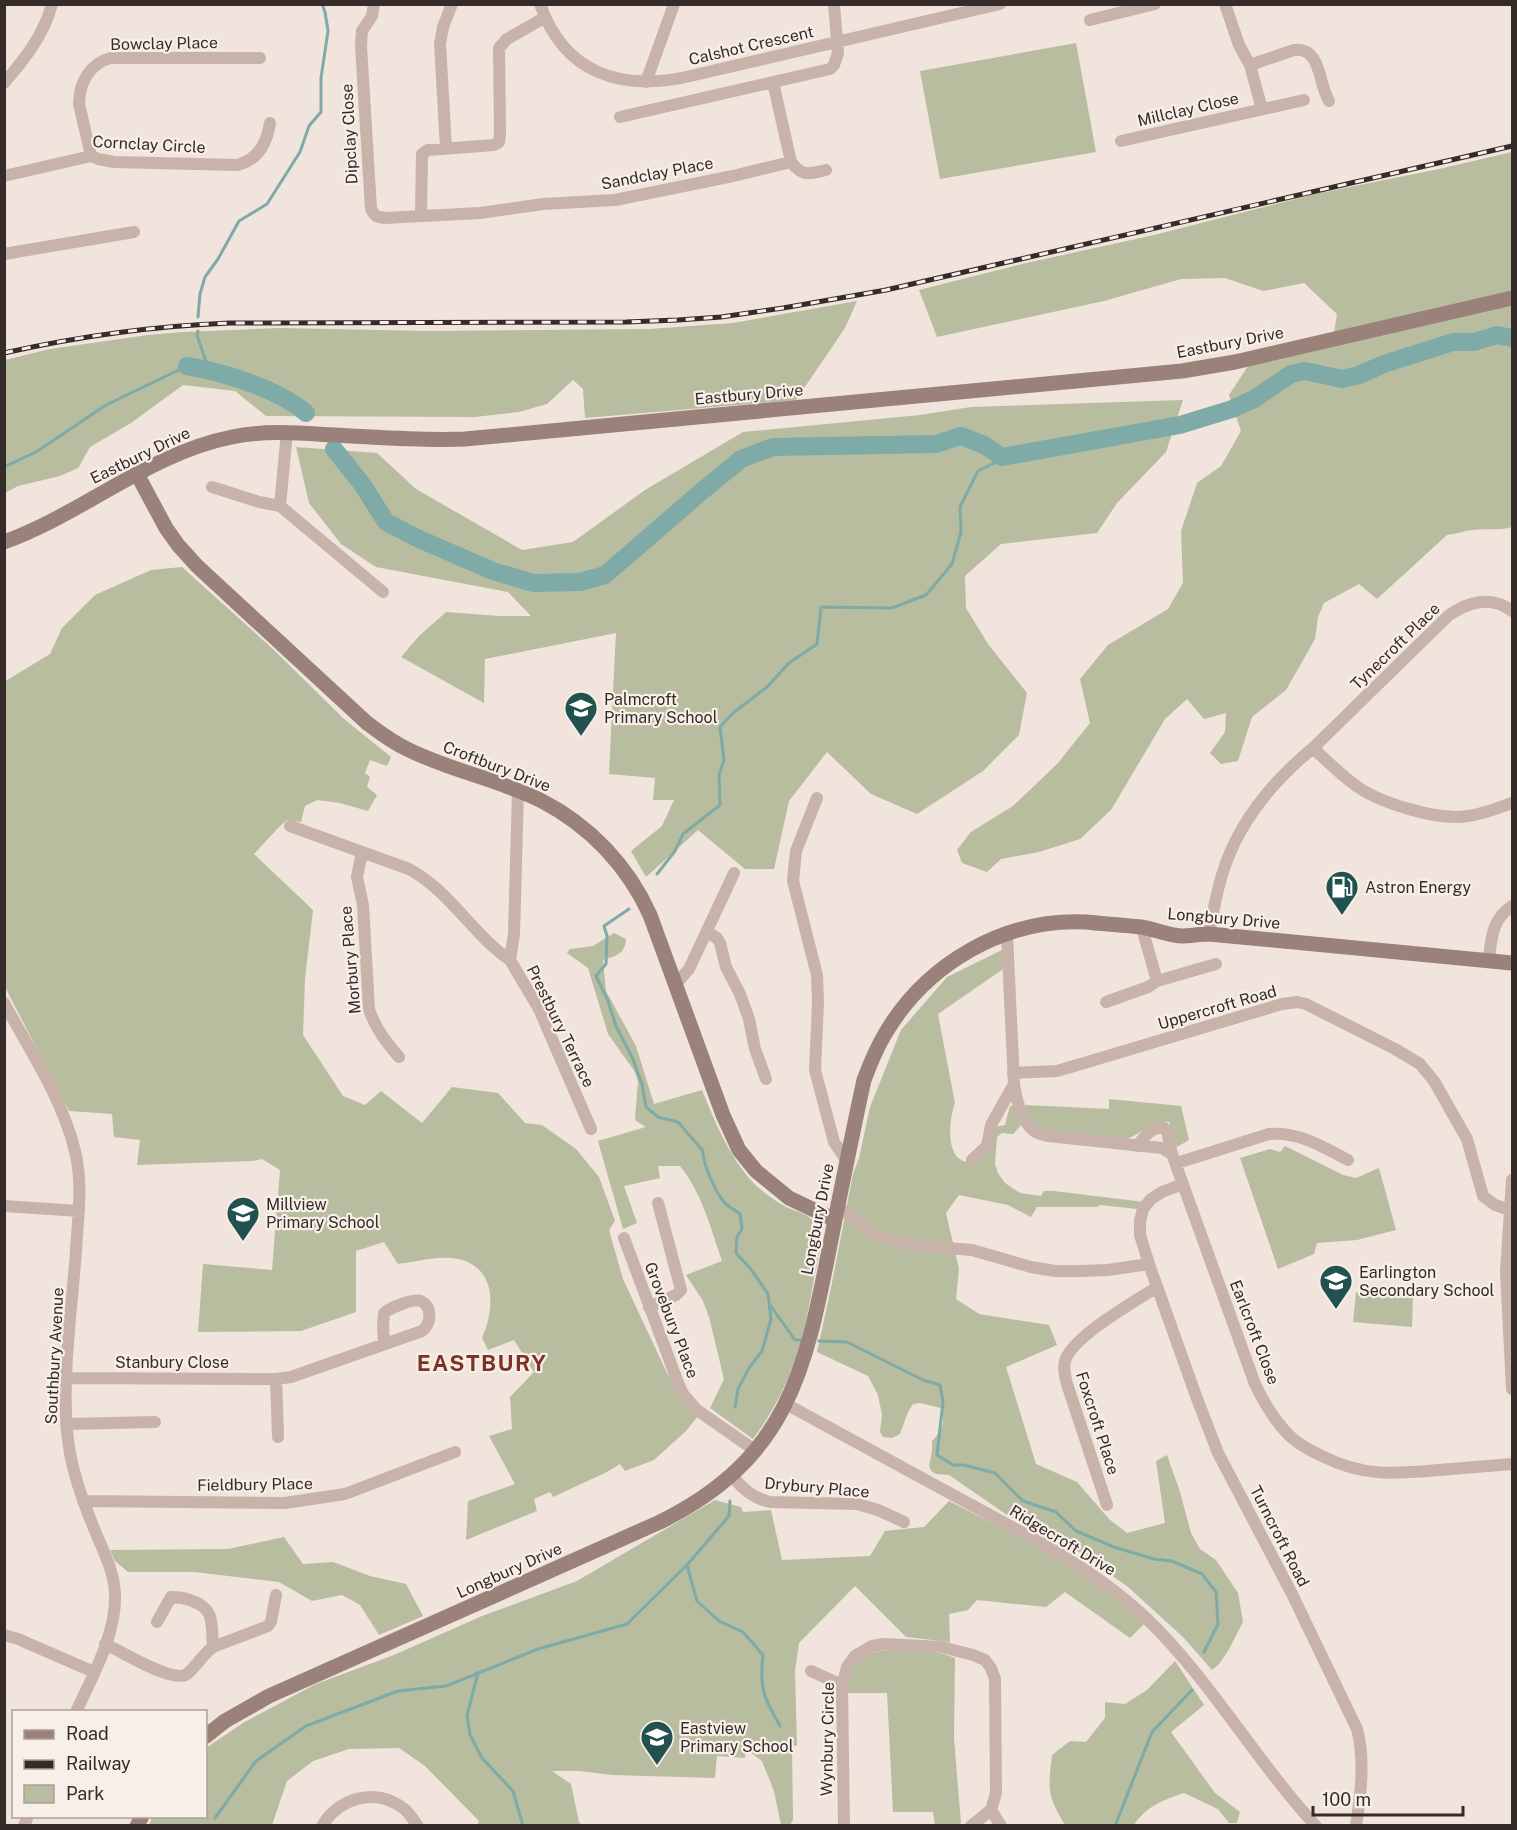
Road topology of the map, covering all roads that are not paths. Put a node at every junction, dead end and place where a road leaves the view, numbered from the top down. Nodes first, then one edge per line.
1 (52, 4) edge
2 (374, 4) edge
3 (452, 4) edge
4 (540, 4) edge
5 (674, 4) edge
6 (834, 4) edge
7 (1225, 4) edge
8 (992, 5) edge
9 (1146, 5) edge
10 (544, 18) junction
11 (1090, 20) dead end
12 (837, 43) junction
13 (260, 58) dead end
14 (1250, 65) junction
15 (646, 82) junction
16 (773, 82) junction
17 (4, 83) edge
18 (1304, 100) dead end
19 (1329, 101) dead end
20 (1262, 109) junction
21 (620, 117) dead end
22 (270, 123) dead end
23 (1121, 141) dead end
24 (446, 148) junction
25 (92, 156) junction
26 (791, 162) junction
27 (826, 170) dead end
28 (4, 176) edge
29 (528, 206) joint
30 (422, 215) junction
31 (134, 232) dead end
32 (4, 254) edge
33 (1512, 298) edge
34 (287, 432) junction
35 (137, 474) junction
36 (212, 487) dead end
37 (280, 506) junction
38 (4, 542) edge
39 (383, 592) dead end
40 (1512, 611) edge
41 (1313, 748) junction
42 (518, 791) junction
43 (817, 798) dead end
44 (1512, 803) edge
45 (290, 826) dead end
46 (362, 852) junction
47 (734, 873) dead end
48 (1512, 906) edge
49 (1142, 928) junction
50 (707, 932) junction
51 (1006, 934) junction
52 (1209, 934) junction
53 (510, 960) junction
54 (1489, 960) junction
55 (1512, 963) edge
56 (1215, 964) dead end
57 (1157, 981) junction
58 (675, 985) junction
59 (1106, 1002) dead end
60 (4, 1003) edge
61 (399, 1057) dead end
62 (766, 1079) dead end
63 (1014, 1079) junction
64 (591, 1129) dead end
65 (1137, 1146) junction
66 (1174, 1159) junction
67 (972, 1160) dead end
68 (1348, 1160) dead end
69 (848, 1161) junction
70 (1512, 1180) edge
71 (1183, 1184) junction
72 (658, 1203) dead end
73 (4, 1206) edge
74 (1510, 1210) junction
75 (79, 1211) junction
76 (836, 1213) junction
77 (1510, 1225) edge
78 (624, 1238) dead end
79 (1149, 1264) junction
80 (1156, 1287) junction
81 (649, 1306) junction
82 (384, 1343) dead end
83 (67, 1377) junction
84 (276, 1379) junction
85 (1512, 1389) edge
86 (786, 1404) junction
87 (155, 1422) dead end
88 (66, 1424) junction
89 (278, 1437) dead end
90 (756, 1451) junction
91 (455, 1452) dead end
92 (1512, 1464) edge
93 (732, 1476) junction
94 (83, 1501) junction
95 (1107, 1505) dead end
96 (904, 1522) dead end
97 (276, 1595) dead end
98 (157, 1622) dead end
99 (4, 1635) edge
100 (105, 1644) junction
101 (213, 1647) junction
102 (811, 1671) dead end
103 (94, 1672) junction
104 (842, 1684) junction
105 (77, 1710) edge
106 (207, 1735) edge
107 (992, 1810) junction
108 (322, 1826) edge
109 (418, 1826) edge
110 (844, 1826) edge
111 (971, 1826) edge
112 (1001, 1826) edge
113 (1317, 1826) edge
114 (1356, 1826) edge

1 - 17 street
2 - 30 street, Dipclay Close
3 - 24 street
4 - 10 street, Calshot Crescent
5 - 15 street
6 - 12 street
7 - 14 street, Millclay Close
8 - 12 street, Calshot Crescent
9 - 11 street
10 - 15 street, Calshot Crescent
10 - 24 street
12 - 15 street, Calshot Crescent
12 - 16 street
13 - 25 street, Bowclay Place
14 - 19 street
14 - 20 street, Millclay Close
16 - 21 street
16 - 26 street
18 - 20 street, Millclay Close
20 - 23 street, Millclay Close
22 - 25 street, Cornclay Circle
24 - 30 street
25 - 28 street, Cornclay Circle
26 - 27 street
26 - 29 street, Sandclay Place
29 - 30 street, Dipclay Close
31 - 32 street
33 - 34 street, Eastbury Drive
34 - 35 street, Eastbury Drive
34 - 37 street
35 - 38 street, Eastbury Drive
35 - 42 street, Croftbury Drive
36 - 37 street
37 - 39 street
40 - 41 street, Tynecroft Place
41 - 44 street
41 - 52 street, Tynecroft Place
42 - 53 street, Prestbury Terrace
42 - 58 street, Croftbury Drive
43 - 69 street
45 - 46 street
46 - 53 street
46 - 61 street, Morbury Place
47 - 50 street
48 - 54 street
49 - 51 street, Longbury Drive
49 - 52 street, Longbury Drive
49 - 57 street
50 - 58 street
50 - 62 street
51 - 63 street
51 - 69 street, Longbury Drive
52 - 54 street, Longbury Drive
53 - 64 street, Prestbury Terrace
54 - 55 street, Longbury Drive
56 - 57 street
57 - 59 street
58 - 76 street, Croftbury Drive
60 - 75 street, Southbury Avenue
63 - 65 street
63 - 67 street
63 - 74 street, Uppercroft Road
65 - 66 street
65 - 66 street, Earlcroft Close
66 - 68 street
66 - 71 street, Earlcroft Close
69 - 76 street, Longbury Drive
70 - 74 street
71 - 79 street
71 - 92 street, Earlcroft Close
72 - 81 street
73 - 75 street
74 - 77 street
75 - 83 street, Southbury Avenue
76 - 79 street
76 - 86 street, Longbury Drive
77 - 85 street
78 - 81 street, Grovebury Place
79 - 80 street, Turncroft Road
80 - 95 street, Foxcroft Place
80 - 114 street, Turncroft Road
81 - 90 street, Grovebury Place
82 - 84 street, Stanbury Close
83 - 84 street, Stanbury Close
83 - 88 street, Southbury Avenue
84 - 89 street
86 - 90 street, Longbury Drive
86 - 113 street, Ridgecroft Drive
87 - 88 street
88 - 94 street, Southbury Avenue
90 - 93 street, Longbury Drive
91 - 94 street, Fieldbury Place
93 - 96 street, Drybury Place
93 - 106 street, Longbury Drive
94 - 100 street, Southbury Avenue
97 - 101 street
98 - 101 street
99 - 103 street
100 - 101 street
100 - 103 street, Southbury Avenue
102 - 104 street
103 - 105 street, Southbury Avenue
104 - 107 street, Wynbury Circle
104 - 110 street, Wynbury Circle
107 - 111 street
107 - 112 street
108 - 109 street

